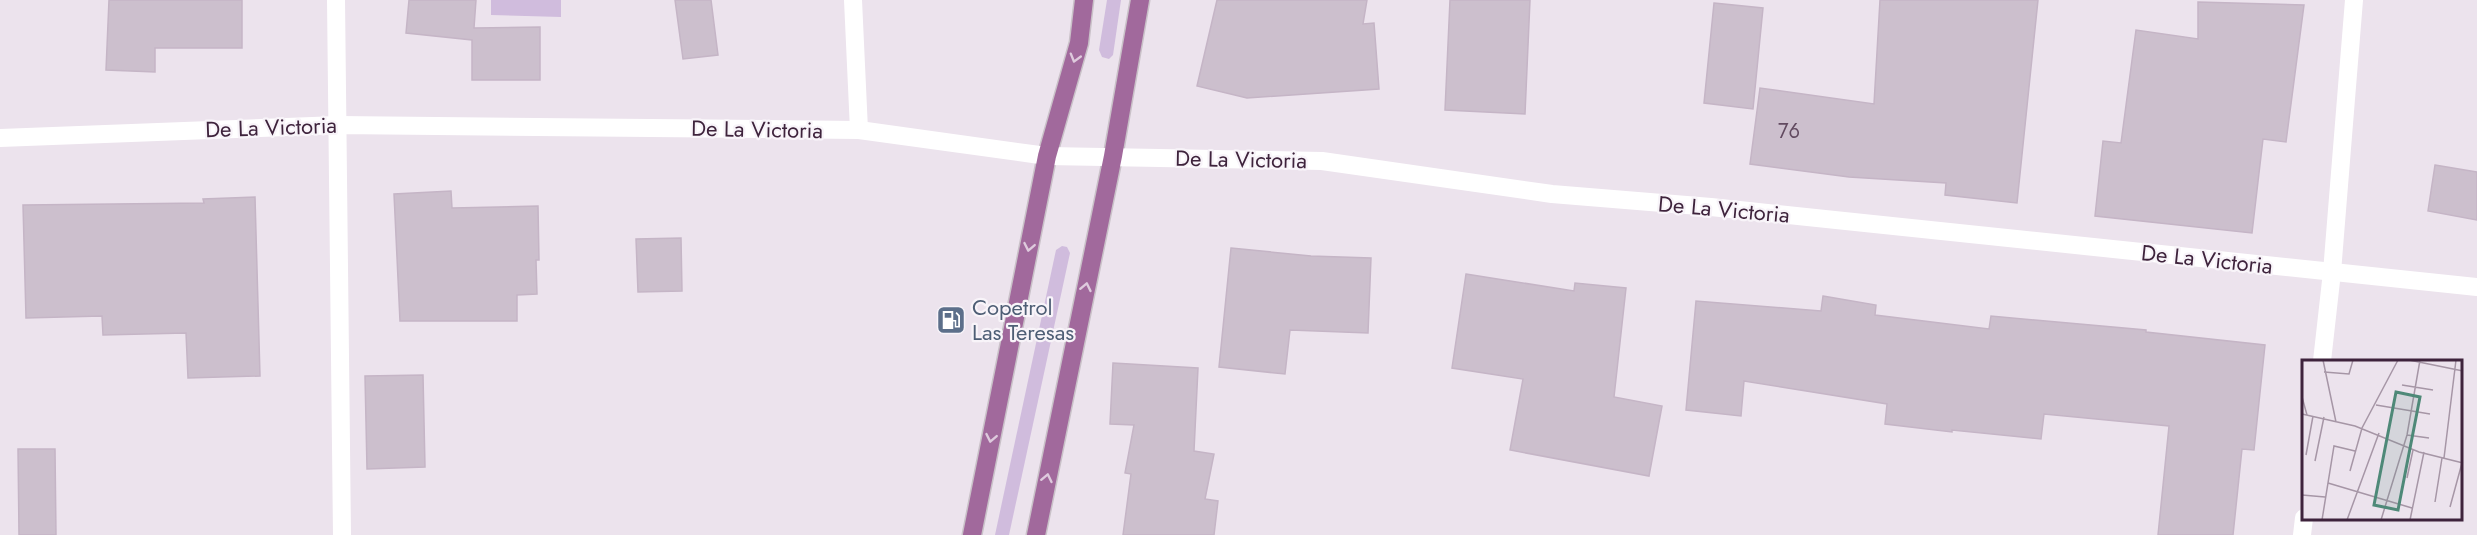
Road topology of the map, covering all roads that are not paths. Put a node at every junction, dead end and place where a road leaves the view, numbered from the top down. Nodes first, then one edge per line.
1 (336, 0) edge
2 (853, 0) edge
3 (1084, 0) edge
4 (1140, 0) edge
5 (2354, 0) edge
6 (338, 125) junction
7 (859, 130) junction
8 (0, 138) edge
9 (1047, 156) junction
10 (1113, 156) junction
11 (2332, 272) junction
12 (2477, 287) edge
13 (2322, 360) edge
14 (2304, 520) edge
15 (342, 535) edge
16 (972, 535) edge
17 (1036, 535) edge
18 (2302, 535) edge

1 - 6 street
2 - 7 street
3 -> 9 main road
4 - 10 main road
5 - 11 street
6 - 7 street, De La Victoria
6 - 8 street, De La Victoria
6 - 15 street
7 - 9 street, De La Victoria
9 - 10 street, De La Victoria
9 -> 16 main road
10 - 11 street, De La Victoria
17 -> 10 main road
11 - 12 street, De La Victoria
11 - 13 street
14 - 18 street

